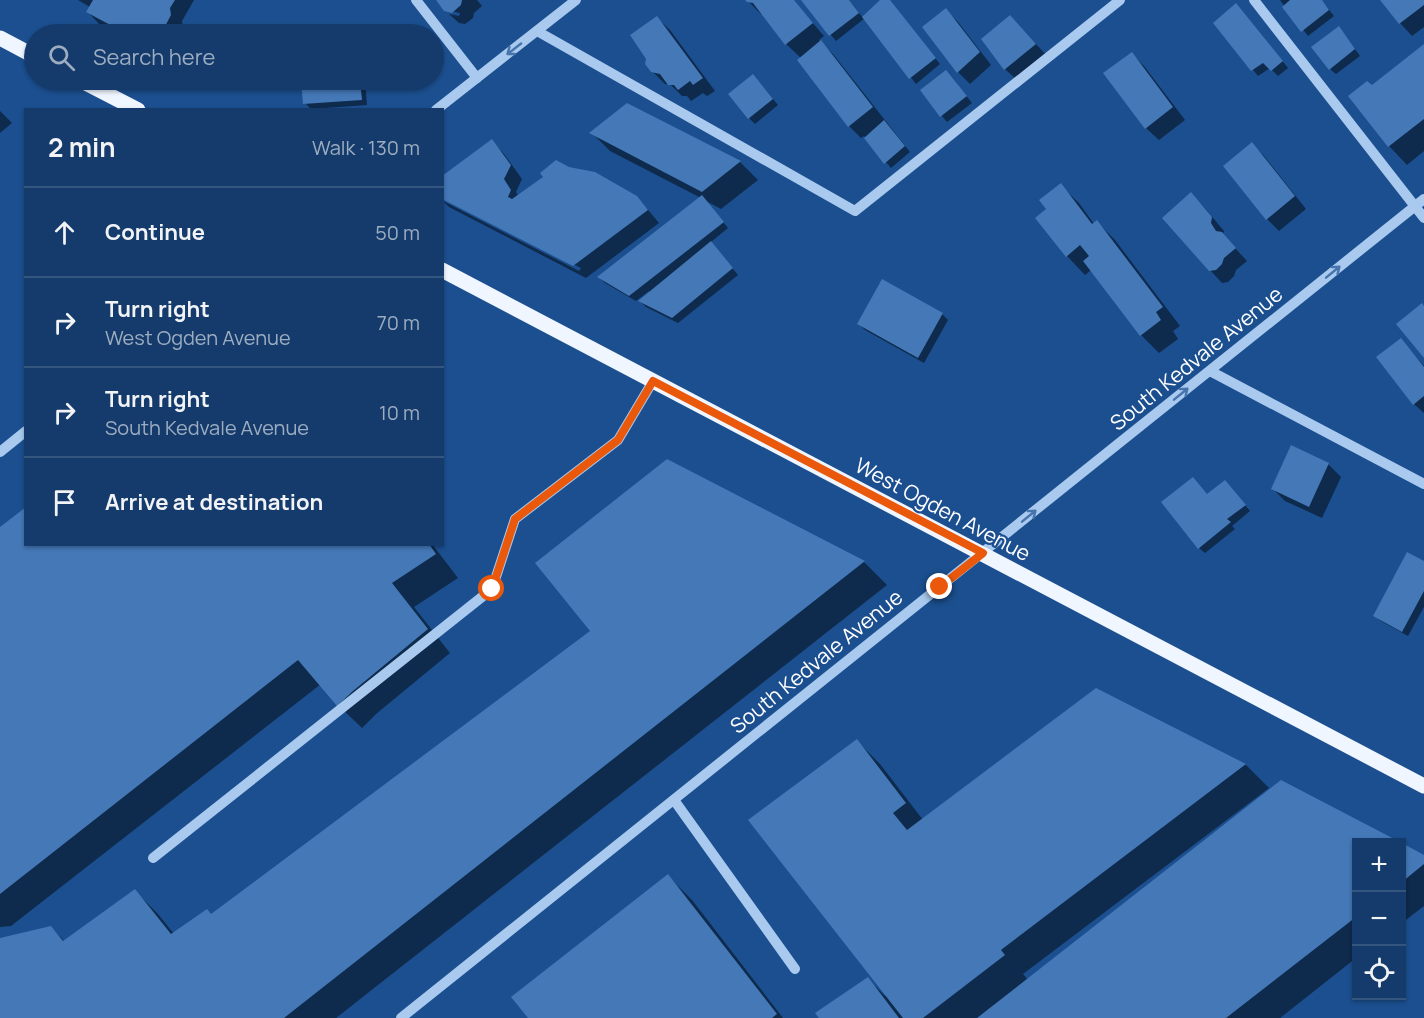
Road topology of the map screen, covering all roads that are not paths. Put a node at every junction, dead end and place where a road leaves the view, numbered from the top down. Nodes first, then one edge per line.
1 (416, 0) edge
2 (576, 0) edge
3 (1120, 0) edge
4 (1254, 0) edge
5 (435, 24) edge
6 (537, 31) junction
7 (444, 36) edge
8 (0, 38) edge
9 (24, 51) edge
10 (477, 78) junction
11 (99, 90) edge
12 (134, 108) edge
13 (439, 108) edge
14 (1420, 203) edge
15 (1424, 218) edge
16 (444, 271) edge
17 (1210, 371) junction
18 (653, 381) junction
19 (24, 433) edge
20 (0, 452) edge
21 (1424, 484) edge
22 (983, 553) junction
23 (1424, 786) edge
24 (674, 800) junction
25 (153, 858) dead end
26 (795, 969) dead end
27 (401, 1018) edge

1 - 5 street
2 - 6 street
3 - 6 street
4 - 14 street
6 -> 10 street
7 - 10 street
8 - 9 main road
10 - 13 street
11 - 12 main road
14 - 15 street
17 -> 14 street, South Kedvale Avenue
16 - 18 main road, West Ogden Avenue
17 - 21 street
22 -> 17 street, South Kedvale Avenue
18 - 22 main road, West Ogden Avenue
18 - 25 street
19 - 20 street
22 - 23 main road, West Ogden Avenue
22 - 24 street, South Kedvale Avenue
24 - 26 street
24 - 27 street, South Kedvale Avenue

